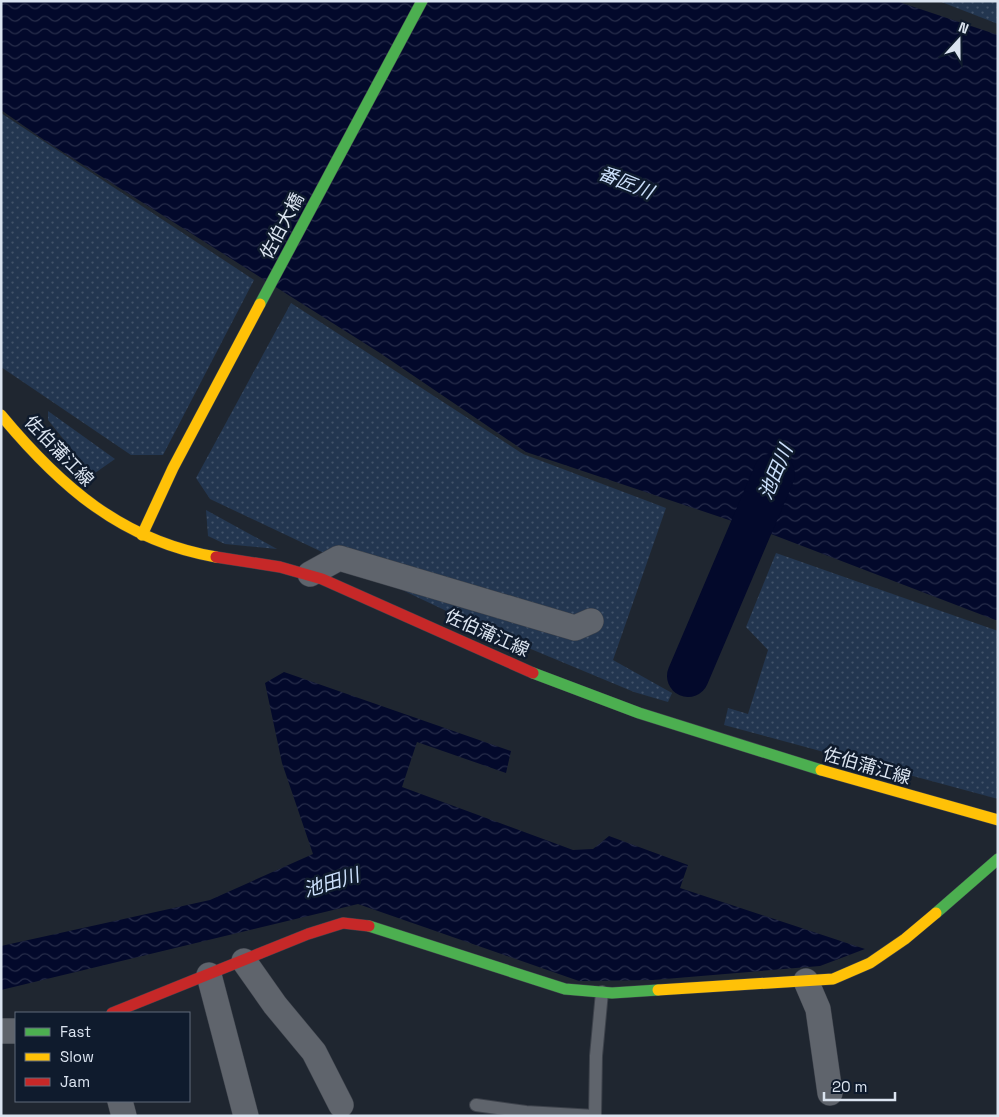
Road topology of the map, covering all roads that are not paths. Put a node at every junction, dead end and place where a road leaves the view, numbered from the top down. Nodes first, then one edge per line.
1 (422, 1) edge
2 (1, 415) edge
3 (142, 535) junction
4 (310, 574) junction
5 (590, 621) dead end
6 (998, 820) edge
7 (998, 859) edge
8 (244, 961) junction
9 (209, 975) junction
10 (806, 981) junction
11 (602, 992) junction
12 (115, 1012) edge
13 (1, 1031) edge
14 (15, 1031) edge
15 (830, 1093) dead end
16 (120, 1102) edge
17 (341, 1105) dead end
18 (476, 1105) dead end
19 (124, 1116) edge
20 (246, 1116) edge
21 (595, 1116) edge

1 - 3 street, 佐伯大橋
2 - 3 street, 佐伯蒲江線
3 - 4 street, 佐伯蒲江線
4 - 5 street
4 - 6 street, 佐伯蒲江線
7 - 10 street
8 - 9 street
8 - 11 street
8 - 17 street
9 - 12 street
9 - 20 street
10 - 11 street
10 - 15 street
11 - 21 lane
13 - 14 street
16 - 19 street
18 - 21 lane

